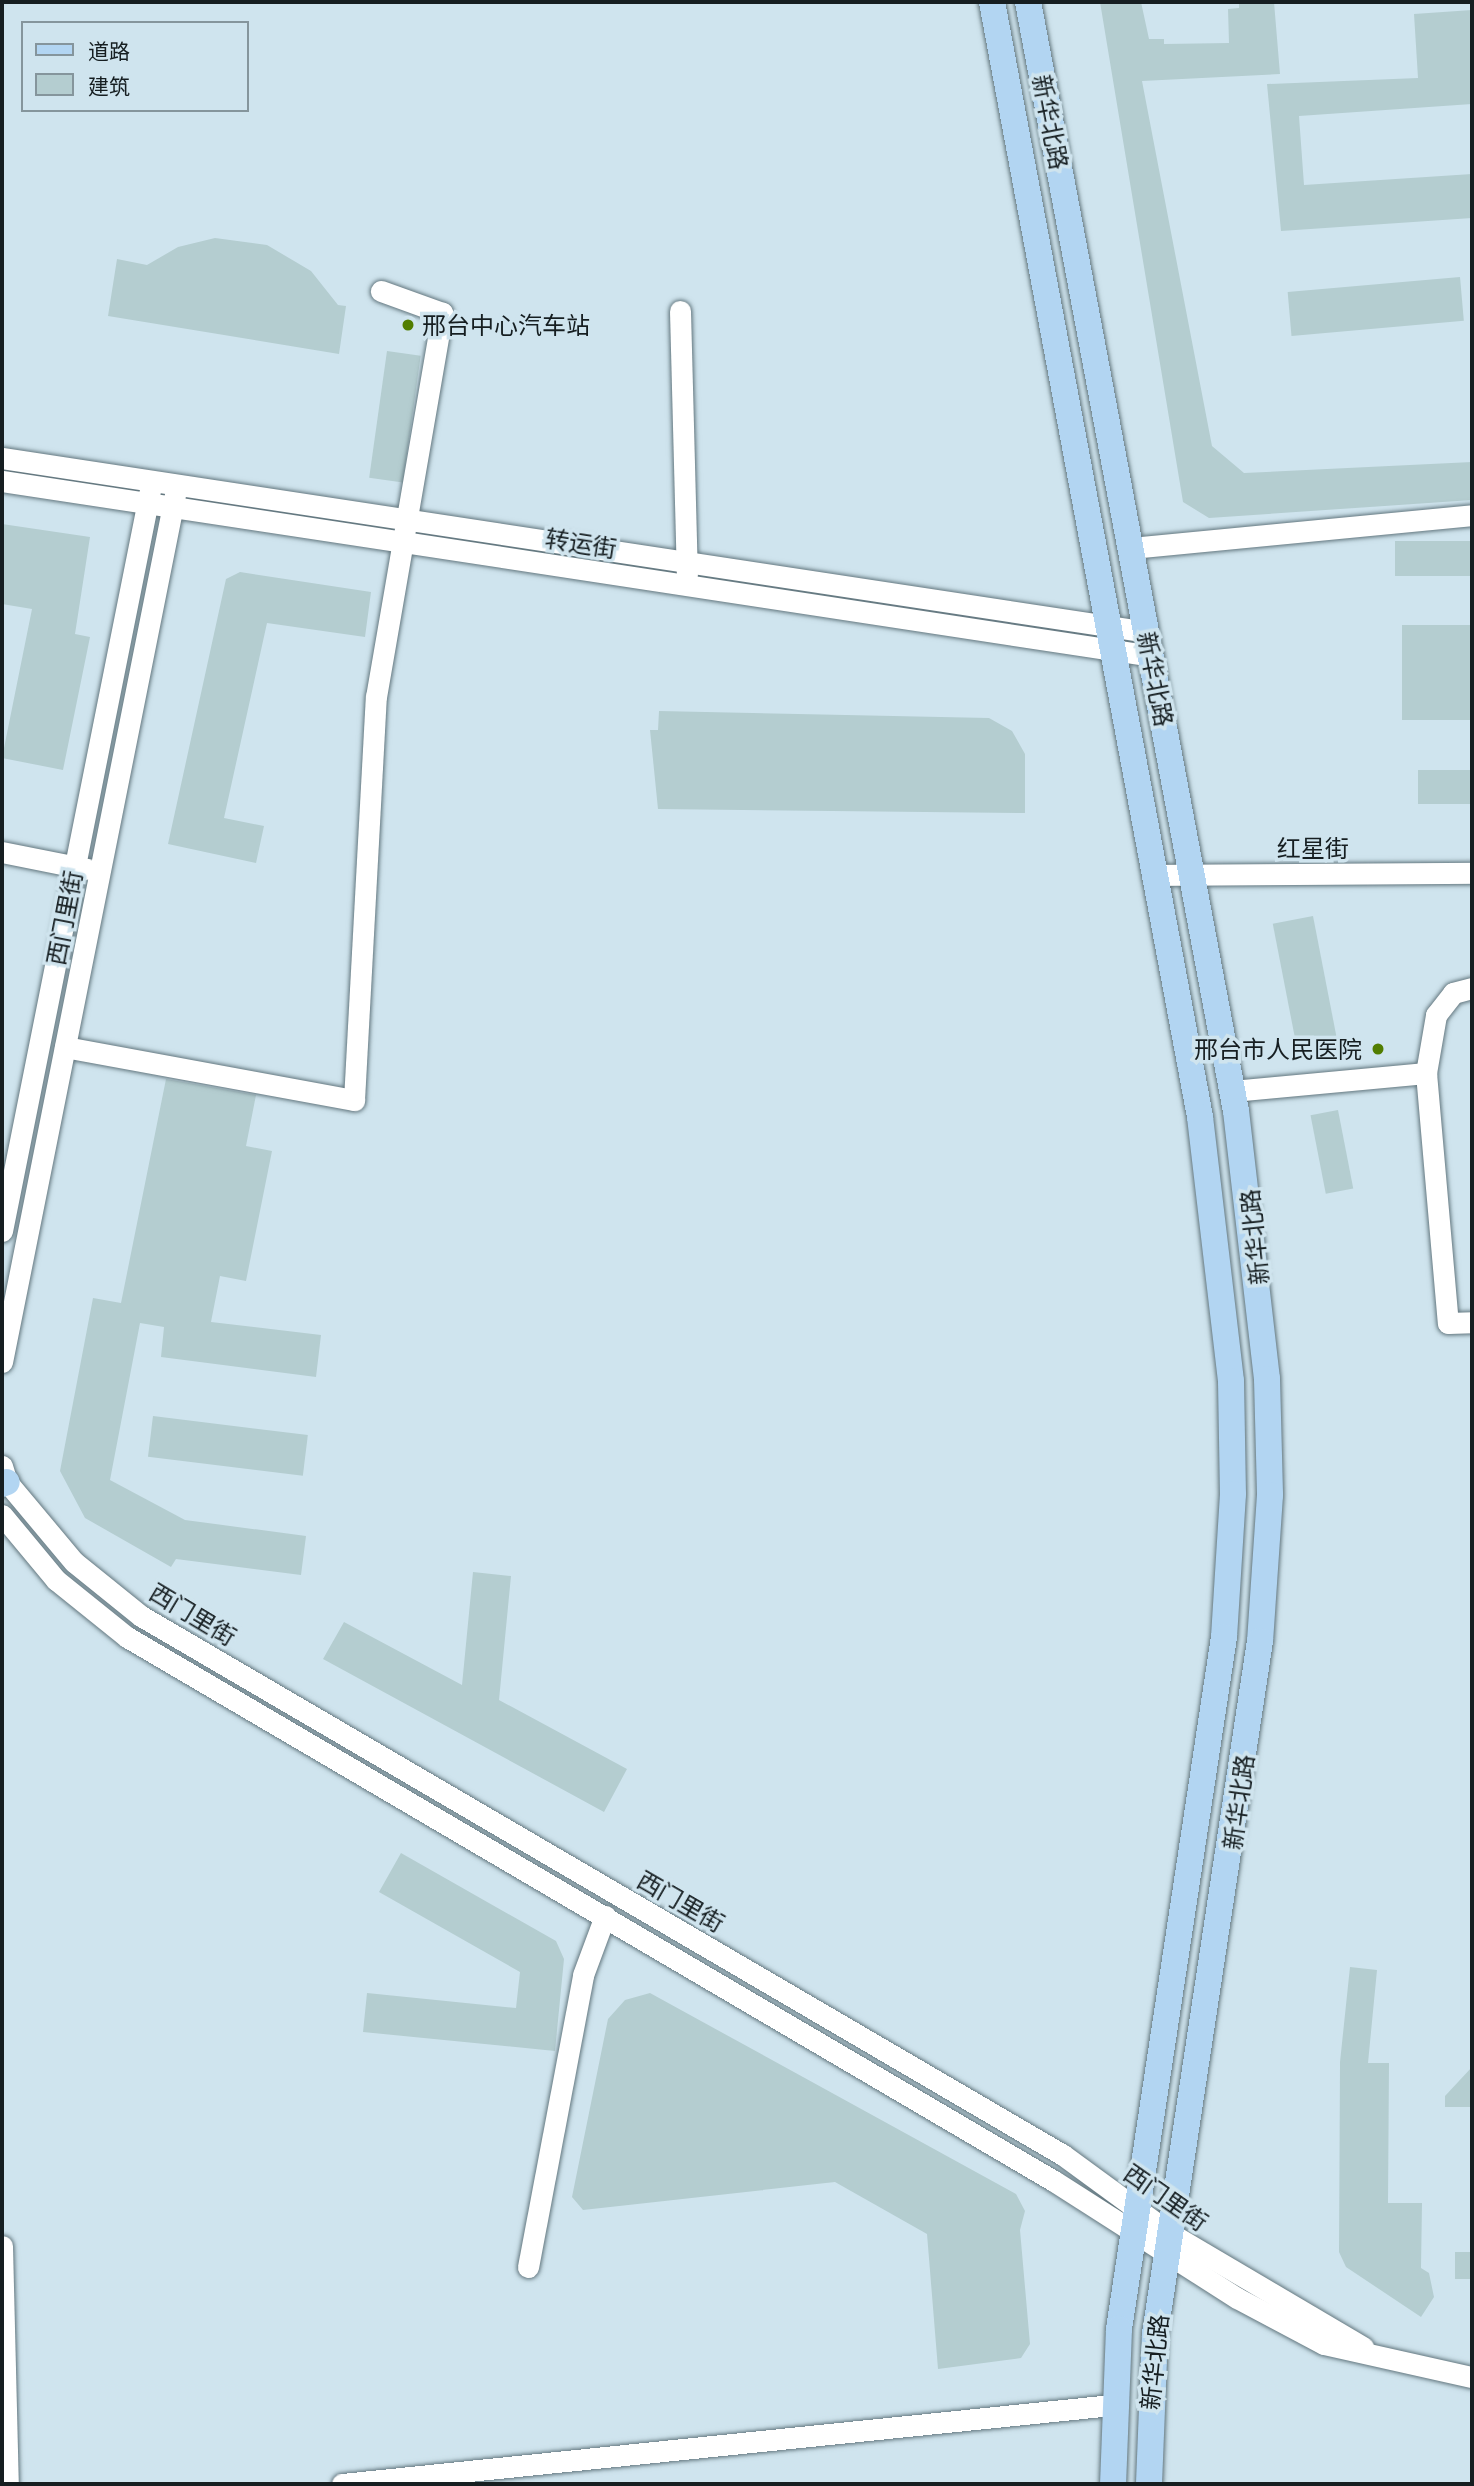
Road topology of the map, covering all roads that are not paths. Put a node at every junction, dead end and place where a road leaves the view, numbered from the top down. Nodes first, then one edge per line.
1 (992, 2) edge
2 (1028, 2) edge
3 (381, 291) dead end
4 (680, 311) dead end
5 (2, 458) edge
6 (2, 481) edge
7 (152, 481) junction
8 (177, 485) junction
9 (147, 504) junction
10 (173, 508) junction
11 (1472, 515) edge
12 (403, 518) junction
13 (399, 542) junction
14 (1131, 548) junction
15 (686, 562) junction
16 (687, 586) junction
17 (1111, 639) junction
18 (1149, 644) junction
19 (2, 852) edge
20 (74, 866) junction
21 (100, 872) junction
22 (1472, 873) edge
23 (1155, 875) junction
24 (1192, 875) junction
25 (1472, 988) edge
26 (65, 1047) junction
27 (1426, 1073) junction
28 (1232, 1091) junction
29 (2, 1231) edge
30 (1472, 1322) edge
31 (2, 1362) edge
32 (4, 1477) edge
33 (2, 1515) edge
34 (605, 1916) junction
35 (1136, 2222) junction
36 (1169, 2245) junction
37 (2, 2246) edge
38 (528, 2267) dead end
39 (1472, 2377) edge
40 (1112, 2405) junction
41 (8, 2484) edge
42 (342, 2484) edge
43 (1113, 2484) edge
44 (1149, 2484) edge

1 - 17 main road, 新华北路
2 - 14 main road, 新华北路
3 - 12 street
4 - 15 street
5 - 7 street, 转运街
6 - 9 street, 转运街
7 - 8 street, 转运街
7 - 9 street
8 - 10 street, 西门里街
8 - 12 street, 转运街
9 - 10 street, 转运街
9 - 20 street
10 - 13 street, 转运街
10 - 21 street, 西门里街
11 - 14 street
12 - 13 street
12 - 15 street, 转运街
13 - 16 street, 转运街
13 - 26 street
14 - 18 main road, 新华北路
15 - 16 street
15 - 17 street, 转运街
16 - 17 street, 转运街
17 - 18 street, 转运街
17 - 23 main road, 新华北路
18 - 24 main road, 新华北路
19 - 20 street
20 - 21 street
20 - 29 street
21 - 26 street, 西门里街
22 - 24 street, 红星街
23 - 24 street, 红星街
23 - 35 main road, 新华北路
24 - 28 main road, 新华北路
25 - 27 street
26 - 31 street, 西门里街
27 - 28 street
27 - 30 street
28 - 36 main road, 新华北路
32 - 35 street, 西门里街
33 - 34 street
34 - 35 street
34 - 38 street
35 - 36 street, 西门里街
35 - 40 main road, 新华北路
36 - 39 street, 西门里街
36 - 44 main road, 新华北路
37 - 41 street
40 - 42 street
40 - 43 main road, 新华北路

